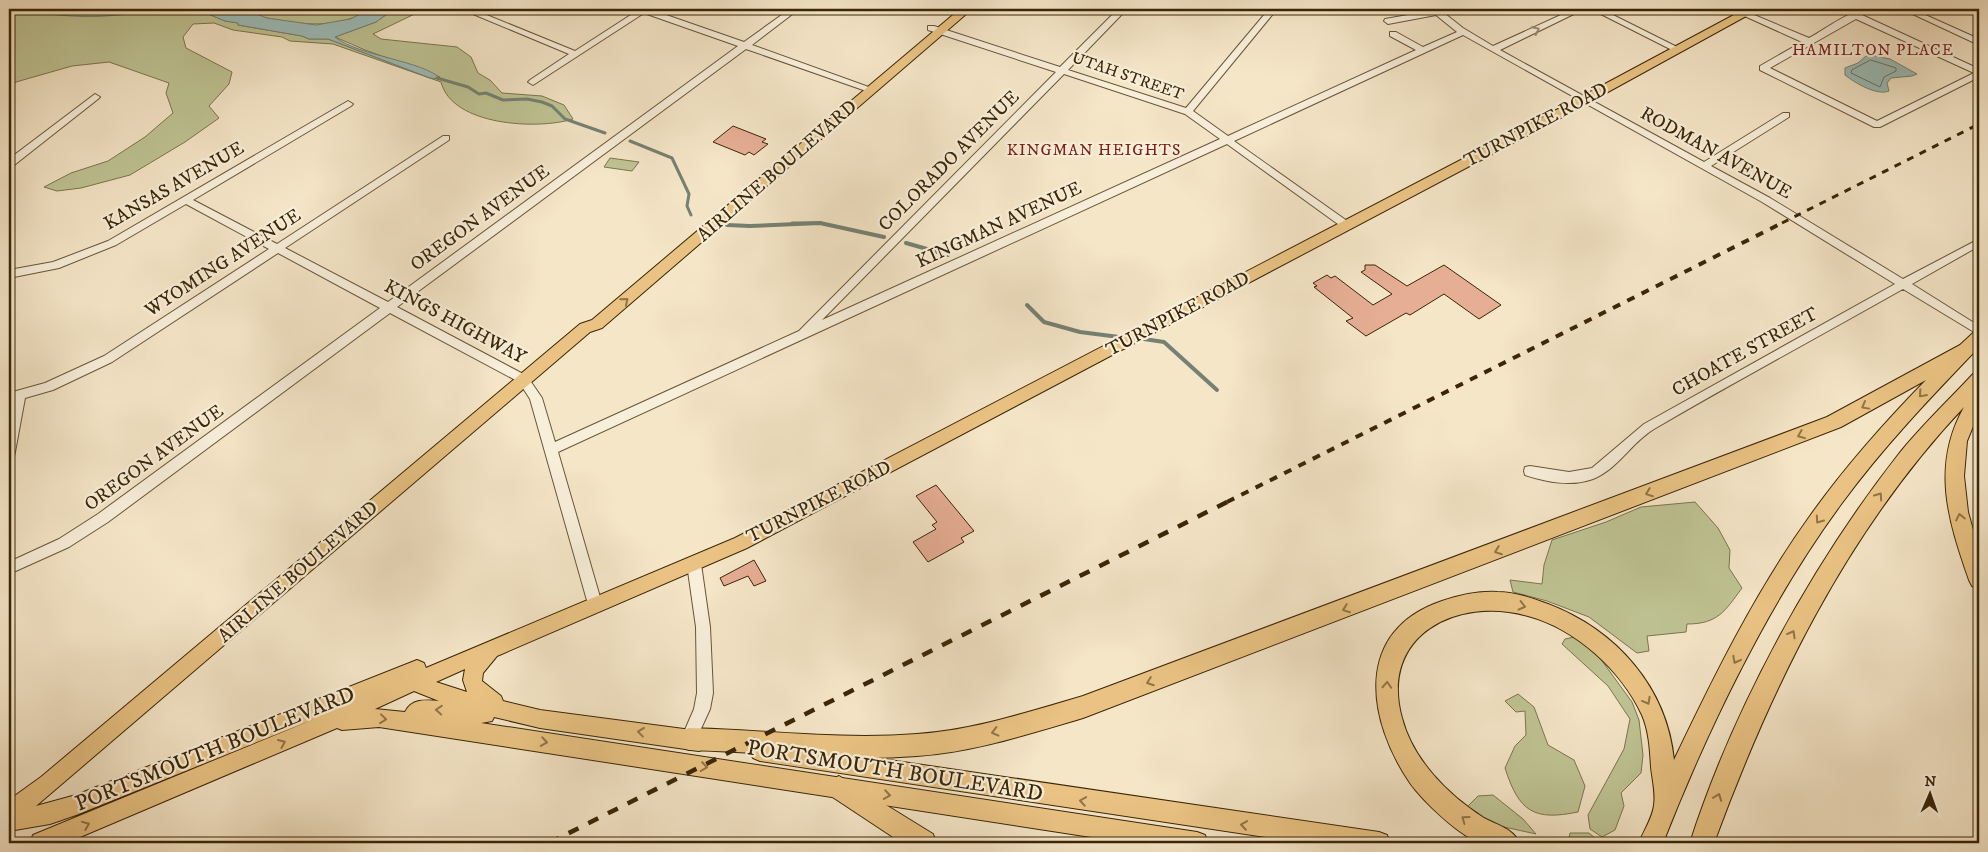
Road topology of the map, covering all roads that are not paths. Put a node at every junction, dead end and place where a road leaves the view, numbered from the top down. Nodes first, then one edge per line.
1 (465, 9) edge
2 (644, 9) edge
3 (795, 9) edge
4 (953, 9) edge
5 (966, 9) edge
6 (1123, 9) edge
7 (1273, 9) edge
8 (1580, 9) edge
9 (1594, 9) edge
10 (1867, 9) edge
11 (1906, 9) edge
12 (1435, 10) edge
13 (1744, 10) edge
14 (1854, 15) junction
15 (1388, 21) dead end
16 (936, 29) junction
17 (1463, 32) junction
18 (1393, 34) dead end
19 (1807, 41) junction
20 (1979, 42) edge
21 (745, 46) junction
22 (1422, 50) junction
23 (1493, 50) junction
24 (1677, 50) junction
25 (576, 54) junction
26 (1063, 70) junction
27 (1979, 73) edge
28 (532, 82) dead end
29 (867, 88) junction
30 (95, 97) dead end
31 (1583, 100) junction
32 (348, 104) dead end
33 (1188, 112) junction
34 (1786, 115) dead end
35 (446, 138) dead end
36 (1228, 140) junction
37 (9, 164) edge
38 (1704, 166) junction
39 (186, 200) junction
40 (1346, 225) junction
41 (1979, 242) edge
42 (277, 249) junction
43 (9, 274) edge
44 (1904, 284) junction
45 (388, 307) junction
46 (798, 337) junction
47 (1976, 339) edge
48 (523, 379) junction
49 (1979, 379) edge
50 (1979, 395) edge
51 (14, 397) edge
52 (550, 450) junction
53 (9, 452) edge
54 (1530, 471) dead end
55 (694, 564) junction
56 (9, 568) edge
57 (1979, 580) edge
58 (595, 604) junction
59 (499, 645) junction
60 (412, 677) junction
61 (511, 711) junction
62 (540, 719) junction
63 (411, 722) junction
64 (318, 728) junction
65 (689, 739) junction
66 (838, 788) junction
67 (1666, 803) junction
68 (9, 813) edge
69 (9, 821) edge
70 (1653, 838) edge
71 (41, 843) edge
72 (924, 843) edge
73 (1197, 843) edge
74 (1379, 843) edge
75 (1507, 843) edge
76 (1702, 843) edge

1 - 25 street
2 - 21 street
2 - 25 street
3 - 21 street, OREGON AVENUE
4 - 16 main road, AIRLINE BOULEVARD
5 - 16 main road, AIRLINE BOULEVARD
6 - 26 street, COLORADO AVENUE
7 - 33 street
23 -> 8 street
9 - 24 street
10 - 14 street
11 - 20 street
12 - 15 street
12 - 17 street, RODMAN AVENUE
13 - 19 street
13 - 24 main road, TURNPIKE ROAD
14 - 19 street
14 - 27 street
16 - 26 street, UTAH STREET
16 - 29 main road, AIRLINE BOULEVARD
17 - 22 street, KINGMAN AVENUE
17 - 23 street, RODMAN AVENUE
18 - 22 street
19 - 27 street
21 - 29 street
21 - 45 street, OREGON AVENUE
22 - 36 street, KINGMAN AVENUE
23 - 31 street, RODMAN AVENUE
24 - 31 main road, TURNPIKE ROAD
25 - 28 street
26 - 33 street, UTAH STREET
26 - 46 street, COLORADO AVENUE
29 - 48 main road, AIRLINE BOULEVARD
30 - 37 street
31 - 38 street, RODMAN AVENUE
31 - 40 main road, TURNPIKE ROAD
32 - 39 street, KANSAS AVENUE
33 - 36 street, UTAH STREET
34 - 38 street
35 - 42 street, WYOMING AVENUE
36 - 40 street, UTAH STREET
36 - 46 street, KINGMAN AVENUE
38 - 44 street, RODMAN AVENUE
39 - 42 street, KINGS HIGHWAY
39 - 43 street, KANSAS AVENUE
40 - 55 main road, TURNPIKE ROAD
41 - 44 street, CHOATE STREET
42 - 45 street, KINGS HIGHWAY
42 - 51 street, WYOMING AVENUE
44 - 47 street, RODMAN AVENUE
44 - 54 street, CHOATE STREET
45 - 48 street, KINGS HIGHWAY
45 - 56 street, OREGON AVENUE
46 - 52 street, KINGMAN AVENUE
47 -> 65 highway
47 -> 67 highway
48 - 52 street, KINGS HIGHWAY
48 - 68 main road, AIRLINE BOULEVARD
76 -> 49 highway
57 -> 50 highway
51 - 53 street
52 - 58 street, KINGS HIGHWAY
55 - 58 main road, TURNPIKE ROAD
55 - 65 street
58 - 59 main road, TURNPIKE ROAD
58 - 60 main road, TURNPIKE ROAD
59 - 60 main road, TURNPIKE ROAD
59 - 61 main road
60 - 61 main road, PORTSMOUTH BOULEVARD
60 - 64 main road, PORTSMOUTH BOULEVARD
60 - 69 main road, PORTSMOUTH BOULEVARD
61 - 62 main road, PORTSMOUTH BOULEVARD
62 -> 63 main road
65 -> 62 main road, PORTSMOUTH BOULEVARD
64 -> 63 main road, PORTSMOUTH BOULEVARD
63 -> 66 main road, PORTSMOUTH BOULEVARD
71 -> 64 main road, PORTSMOUTH BOULEVARD
74 -> 65 main road, PORTSMOUTH BOULEVARD
66 - 72 highway
66 -> 73 main road, PORTSMOUTH BOULEVARD
67 - 70 highway
75 -> 67 highway

